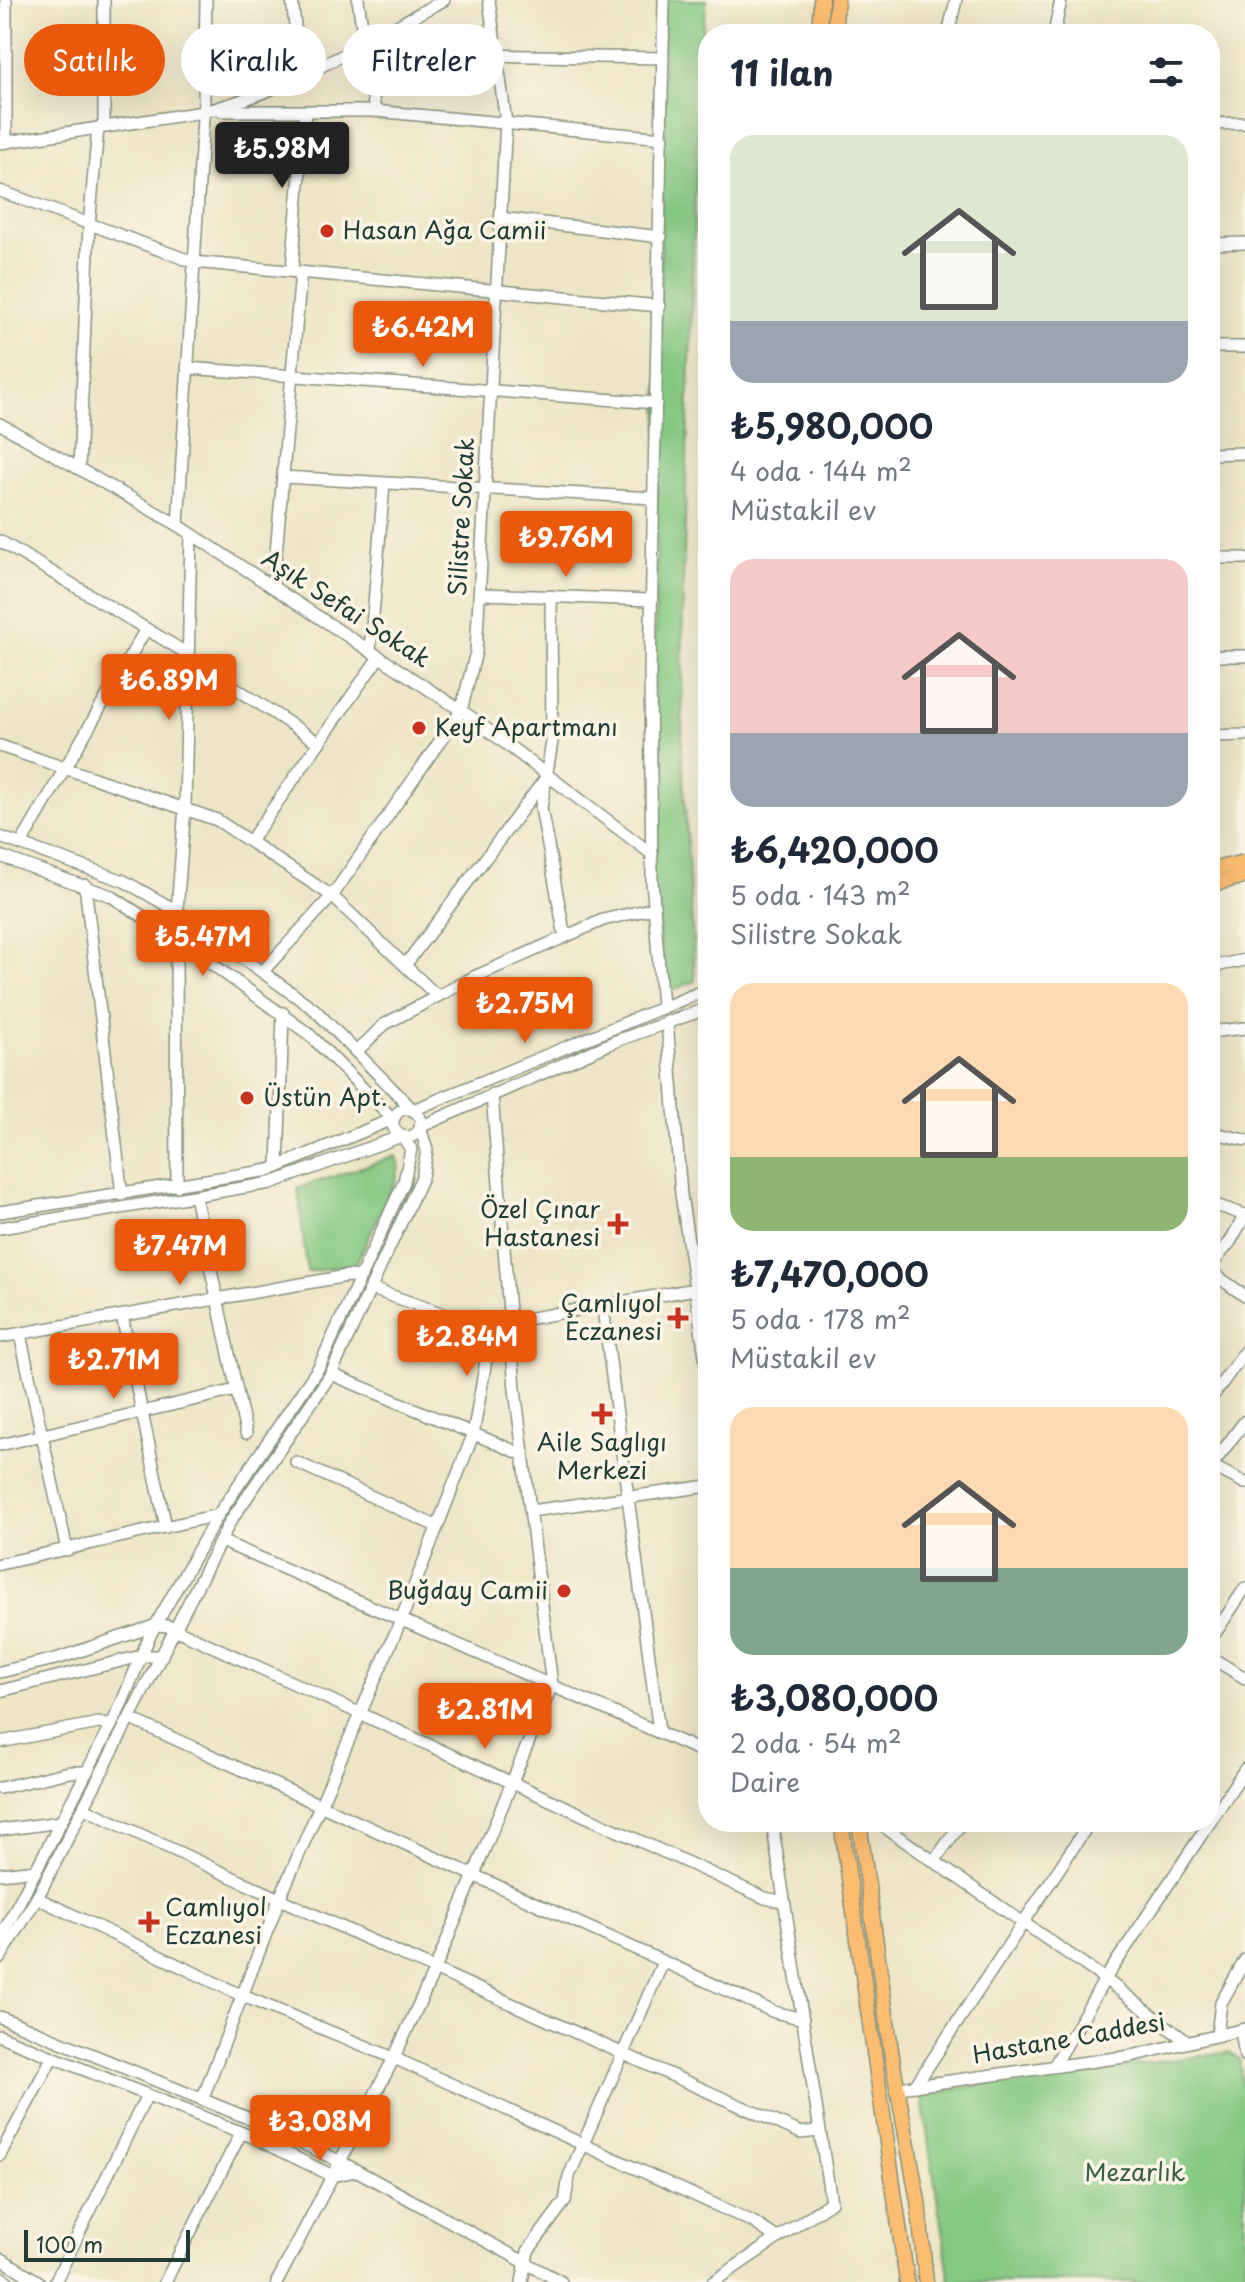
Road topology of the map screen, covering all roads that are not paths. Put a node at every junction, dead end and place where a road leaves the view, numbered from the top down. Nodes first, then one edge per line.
1 (6, 0) edge
2 (104, 0) edge
3 (206, 0) edge
4 (292, 0) edge
5 (358, 0) edge
6 (444, 0) edge
7 (489, 0) edge
8 (664, 0) edge
9 (821, 0) edge
10 (837, 0) edge
11 (956, 0) edge
12 (1061, 0) edge
13 (424, 5) edge
14 (295, 24) edge
15 (361, 24) edge
16 (399, 24) edge
17 (493, 24) edge
18 (820, 24) edge
19 (835, 24) edge
20 (950, 24) edge
21 (1056, 24) edge
22 (504, 58) edge
23 (663, 58) junction
24 (256, 96) edge
25 (373, 96) edge
26 (503, 96) edge
27 (206, 111) junction
28 (375, 111) junction
29 (305, 112) junction
30 (506, 122) junction
31 (1245, 123) edge
32 (1220, 124) edge
33 (101, 127) junction
34 (663, 138) junction
35 (3, 142) edge
36 (0, 191) edge
37 (500, 218) junction
38 (89, 226) junction
39 (661, 237) junction
40 (1245, 243) edge
41 (1220, 244) edge
42 (193, 262) junction
43 (296, 271) junction
44 (496, 288) junction
45 (659, 306) junction
46 (1220, 347) edge
47 (1245, 347) edge
48 (187, 368) junction
49 (291, 374) junction
50 (490, 392) junction
51 (656, 403) junction
52 (0, 424) edge
53 (1245, 453) edge
54 (1220, 454) edge
55 (79, 469) junction
56 (283, 477) junction
57 (384, 484) junction
58 (485, 491) junction
59 (653, 498) junction
60 (178, 525) junction
61 (191, 534) junction
62 (0, 541) edge
63 (1220, 558) edge
64 (1245, 558) edge
65 (273, 587) junction
66 (480, 594) junction
67 (551, 596) junction
68 (651, 600) junction
69 (146, 629) junction
70 (374, 654) junction
71 (1220, 656) edge
72 (1245, 656) edge
73 (188, 658) junction
74 (461, 711) junction
75 (1245, 735) edge
76 (1220, 736) edge
77 (319, 743) junction
78 (0, 746) edge
79 (64, 767) junction
80 (547, 775) junction
81 (185, 806) junction
82 (0, 837) edge
83 (251, 840) junction
84 (21, 844) junction
85 (652, 854) junction
86 (0, 856) edge
87 (1245, 862) edge
88 (1220, 868) edge
89 (1245, 876) edge
90 (1220, 882) edge
91 (85, 885) junction
92 (332, 896) junction
93 (654, 908) junction
94 (177, 911) junction
95 (565, 937) junction
96 (176, 938) junction
97 (1245, 960) edge
98 (406, 964) junction
99 (1220, 965) edge
100 (264, 970) junction
101 (698, 993) edge
102 (436, 995) junction
103 (662, 1006) junction
104 (698, 1011) edge
105 (283, 1013) junction
106 (667, 1021) junction
107 (1245, 1028) edge
108 (1220, 1031) edge
109 (357, 1051) junction
110 (492, 1094) junction
111 (413, 1110) junction
112 (393, 1119) junction
113 (420, 1127) junction
114 (1220, 1134) edge
115 (402, 1136) junction
116 (1245, 1140) edge
117 (278, 1167) junction
118 (177, 1186) junction
119 (122, 1195) junction
120 (195, 1196) junction
121 (1220, 1206) edge
122 (0, 1212) edge
123 (1245, 1215) edge
124 (0, 1228) edge
125 (1220, 1254) edge
126 (361, 1277) junction
127 (1220, 1277) edge
128 (372, 1289) junction
129 (695, 1289) junction
130 (1245, 1296) edge
131 (215, 1299) junction
132 (603, 1308) junction
133 (698, 1309) edge
134 (122, 1316) junction
135 (509, 1324) junction
136 (492, 1326) junction
137 (20, 1334) junction
138 (0, 1337) edge
139 (1245, 1351) edge
140 (331, 1374) junction
141 (1220, 1386) edge
142 (236, 1390) junction
143 (140, 1413) junction
144 (1245, 1421) edge
145 (246, 1433) dead end
146 (42, 1435) junction
147 (473, 1435) junction
148 (0, 1445) edge
149 (1220, 1454) edge
150 (524, 1455) junction
151 (296, 1462) dead end
152 (1220, 1470) edge
153 (1245, 1483) edge
154 (698, 1487) edge
155 (630, 1496) junction
156 (531, 1511) junction
157 (218, 1515) junction
158 (436, 1526) junction
159 (166, 1527) junction
160 (221, 1541) junction
161 (67, 1550) junction
162 (0, 1564) edge
163 (1245, 1588) edge
164 (401, 1620) junction
165 (157, 1625) junction
166 (1220, 1626) edge
167 (175, 1630) junction
168 (141, 1656) junction
169 (162, 1656) junction
170 (1220, 1663) edge
171 (0, 1672) edge
172 (1245, 1678) edge
173 (552, 1685) junction
174 (0, 1691) edge
175 (358, 1714) junction
176 (131, 1719) junction
177 (111, 1726) junction
178 (659, 1732) junction
179 (0, 1742) edge
180 (698, 1750) edge
181 (1245, 1769) edge
182 (87, 1772) junction
183 (511, 1781) junction
184 (0, 1788) edge
185 (319, 1807) junction
186 (1220, 1807) edge
187 (84, 1808) junction
188 (61, 1822) junction
189 (0, 1830) edge
190 (774, 1832) edge
191 (842, 1832) edge
192 (861, 1832) edge
193 (892, 1832) edge
194 (955, 1832) edge
195 (1083, 1832) edge
196 (1203, 1832) edge
197 (935, 1860) junction
198 (36, 1870) junction
199 (0, 1874) edge
200 (472, 1877) junction
201 (37, 1898) junction
202 (279, 1900) junction
203 (784, 1902) junction
204 (1023, 1922) junction
205 (0, 1939) edge
206 (0, 1958) edge
207 (1245, 1960) edge
208 (663, 1962) junction
209 (436, 1967) junction
210 (1105, 1979) junction
211 (243, 1996) junction
212 (0, 2017) edge
213 (803, 2019) junction
214 (1243, 2029) edge
215 (1217, 2035) junction
216 (0, 2036) edge
217 (1186, 2041) junction
218 (623, 2053) junction
219 (1245, 2056) edge
220 (52, 2058) junction
221 (394, 2058) junction
222 (1054, 2066) junction
223 (915, 2086) junction
224 (899, 2088) junction
225 (147, 2095) junction
226 (202, 2100) junction
227 (904, 2114) junction
228 (882, 2120) junction
229 (818, 2131) junction
230 (241, 2133) junction
231 (583, 2145) junction
232 (0, 2155) edge
233 (341, 2162) junction
234 (355, 2171) junction
235 (333, 2176) junction
236 (916, 2191) junction
237 (893, 2195) junction
238 (777, 2238) junction
239 (0, 2258) edge
240 (526, 2262) junction
241 (0, 2277) edge
242 (8, 2282) edge
243 (39, 2282) edge
244 (55, 2282) edge
245 (165, 2282) edge
246 (277, 2282) edge
247 (522, 2282) edge
248 (561, 2282) edge
249 (713, 2282) edge
250 (907, 2282) edge
251 (926, 2282) edge

1 - 35 street
2 - 33 street
3 - 27 street
4 - 14 street
5 - 15 street
6 - 13 street
7 - 17 street, Silistre Sokak
8 - 23 street
9 - 18 main road
10 - 19 main road
11 - 20 street
12 - 21 street
13 - 16 street
22 - 23 street
23 - 34 street
24 - 27 street
25 - 28 street
26 - 30 street, Silistre Sokak
27 - 29 street
27 - 33 street
27 - 42 street
28 - 29 street
28 - 30 street
29 - 43 street
30 - 34 street
30 - 37 street, Silistre Sokak
31 - 32 street
33 - 35 street
33 - 38 street
34 - 39 street
36 - 38 street
37 - 39 street
37 - 44 street, Silistre Sokak
38 - 42 street
38 - 55 street
39 - 45 street
40 - 41 street
42 - 43 street
42 - 48 street
43 - 44 street
43 - 49 street
44 - 45 street
44 - 50 street, Silistre Sokak
45 - 51 street
46 - 47 street
48 - 49 street
48 - 60 street
49 - 50 street
49 - 56 street
50 - 51 street
50 - 58 street, Silistre Sokak
51 - 59 street
52 - 55 street, Aşık Sefai Sokak
53 - 54 street
55 - 60 street, Aşık Sefai Sokak
56 - 57 street
56 - 65 street
57 - 58 street
57 - 70 street
58 - 59 street
58 - 66 street, Silistre Sokak
59 - 68 street
60 - 61 street, Aşık Sefai Sokak
61 - 65 street, Aşık Sefai Sokak
61 - 73 street
62 - 69 street
63 - 64 street
65 - 70 street, Aşık Sefai Sokak
66 - 67 street
66 - 74 street, Silistre Sokak
67 - 68 street
67 - 80 street
68 - 85 street
69 - 73 street
69 - 79 street
70 - 74 street, Aşık Sefai Sokak
70 - 77 street
71 - 72 street
73 - 77 street
73 - 81 street
74 - 80 street, Aşık Sefai Sokak
74 - 92 street, Silistre Sokak
75 - 76 street
77 - 83 street
78 - 79 street
79 - 81 street
79 - 84 street
80 - 85 street, Aşık Sefai Sokak
80 - 95 street
80 - 98 street
81 - 83 street
81 - 94 street
82 - 84 street
83 - 92 street
84 - 94 street
85 - 93 street
86 - 91 street
87 - 88 main road
89 - 90 main road
91 - 96 street
91 - 119 street
92 - 98 street
92 - 100 street, Silistre Sokak
93 - 95 street
93 - 103 street
94 - 100 street
95 - 102 street
96 - 105 street
96 - 118 street
97 - 99 street
98 - 102 street
100 - 109 street
101 - 103 street
102 - 109 street
103 - 111 street
104 - 106 street
105 - 112 street
105 - 117 street
106 - 110 street
106 - 129 street
107 - 108 street
109 - 111 street
110 - 113 street
110 - 135 street
111 - 112 street
111 - 113 street
112 - 115 street
112 - 117 street
113 - 115 street
113 - 128 street
114 - 116 street
115 - 120 street
115 - 126 street
117 - 118 street
118 - 119 street
119 - 122 street
120 - 124 street
120 - 131 street
121 - 123 street
123 - 125 street
126 - 131 street
126 - 157 street
127 - 130 street
128 - 136 street
128 - 140 street
129 - 132 street
129 - 133 street
131 - 134 street
131 - 142 street
132 - 135 street
132 - 155 street
134 - 137 street
134 - 143 street
135 - 136 street
135 - 150 street
136 - 147 street
137 - 138 street
137 - 146 street
139 - 141 street
140 - 147 street
140 - 160 street
142 - 143 street
142 - 145 street
143 - 146 street
143 - 159 street
144 - 149 street
146 - 148 street
146 - 161 street
147 - 150 street
147 - 158 street
150 - 156 street
151 - 158 street
152 - 153 street
154 - 155 street
155 - 156 street
155 - 178 street
156 - 173 street
157 - 159 street
157 - 165 street
158 - 164 street
159 - 161 street
160 - 164 street
160 - 167 street
161 - 162 street
163 - 166 street
164 - 173 street
164 - 175 street
165 - 167 street
165 - 168 street
165 - 171 street
167 - 169 street
167 - 175 street
168 - 169 street
168 - 174 street
168 - 177 street
169 - 176 street
170 - 172 street
173 - 178 street
173 - 183 street
175 - 183 street
175 - 185 street
176 - 185 street
176 - 187 street
177 - 179 street
177 - 182 street
178 - 180 street
181 - 186 street
182 - 184 street
182 - 188 street
183 - 200 street
183 - 203 street
185 - 200 street
185 - 202 street
187 - 201 street
187 - 202 street
188 - 189 street
188 - 198 street
190 - 203 street
191 - 228 main road
192 - 224 main road
193 - 197 street
194 - 197 street
195 - 204 street
196 - 210 street
197 - 204 street
198 - 199 street
198 - 205 street
200 - 208 street
200 - 209 street
201 - 206 street
201 - 211 street
202 - 209 street
202 - 211 street
203 - 213 street
204 - 210 street
204 - 223 street
207 - 215 street
208 - 213 street
208 - 218 street
209 - 218 street
209 - 221 street
210 - 217 street
210 - 222 street
211 - 221 street
211 - 226 street
212 - 226 street
213 - 229 street
214 - 215 street, Hastane Caddesi
214 - 219 street
215 - 217 street, Hastane Caddesi
216 - 220 street
217 - 222 street, Hastane Caddesi
218 - 229 street
218 - 231 street
220 - 225 street
220 - 232 street
221 - 231 street
221 - 233 street
222 - 223 street, Hastane Caddesi
223 - 224 street, Hastane Caddesi
224 - 227 main road
225 - 230 street
225 - 244 street
226 - 233 street
227 - 228 main road
227 - 236 main road
228 - 237 main road
229 - 238 street
230 - 235 street
230 - 245 street
231 - 238 street
231 - 240 street
233 - 234 street
233 - 235 street
234 - 235 street
234 - 240 street
235 - 246 street
236 - 237 main road
236 - 251 main road
237 - 250 main road
238 - 249 street
239 - 243 street
240 - 247 street
240 - 248 street
241 - 242 street

